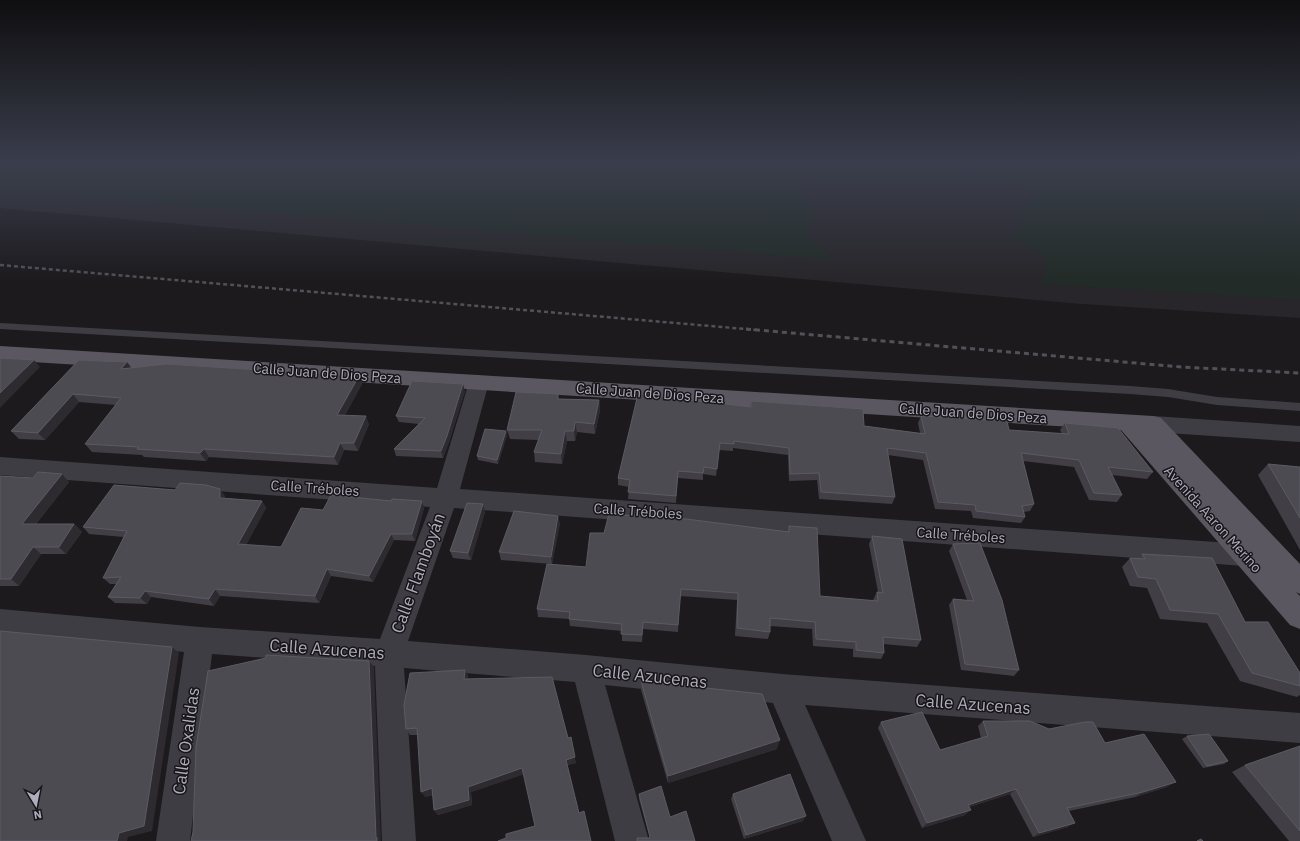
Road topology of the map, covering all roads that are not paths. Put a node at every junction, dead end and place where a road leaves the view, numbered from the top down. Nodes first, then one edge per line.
1 (0, 326) edge
2 (0, 352) edge
3 (479, 382) junction
4 (1300, 407) edge
5 (1127, 422) junction
6 (1153, 424) junction
7 (1300, 434) edge
8 (0, 466) edge
9 (446, 497) junction
10 (1246, 556) junction
11 (1276, 556) junction
12 (1300, 582) edge
13 (1300, 616) edge
14 (0, 622) edge
15 (200, 640) junction
16 (389, 653) junction
17 (586, 669) junction
18 (782, 689) junction
19 (1300, 728) edge
20 (173, 841) edge
21 (399, 841) edge
22 (632, 841) edge
23 (849, 841) edge

1 - 4 lane
2 - 3 main road, Calle Juan de Dios Peza
3 - 5 main road, Calle Juan de Dios Peza
3 - 9 street, Calle Flamboyán
5 - 6 main road, Calle Juan de Dios Peza
5 - 10 main road, Avenida Aaron Merino
6 - 7 street, Calle Juan de Dios Peza
6 - 11 main road, Avenida Aaron Merino
8 - 9 street, Calle Tréboles
9 - 10 street, Calle Tréboles
9 - 16 street, Calle Flamboyán
10 - 11 street, Calle Tréboles
10 - 13 main road, Avenida Aaron Merino
11 - 12 main road, Avenida Aaron Merino
14 - 15 street, Calle Azucenas
15 - 16 street, Calle Azucenas
15 - 20 street, Calle Oxalidas
16 - 17 street, Calle Azucenas
16 - 21 street, Calle Flamboyán
17 - 18 street, Calle Azucenas
17 - 22 street
18 - 19 street, Calle Azucenas
18 - 23 street

